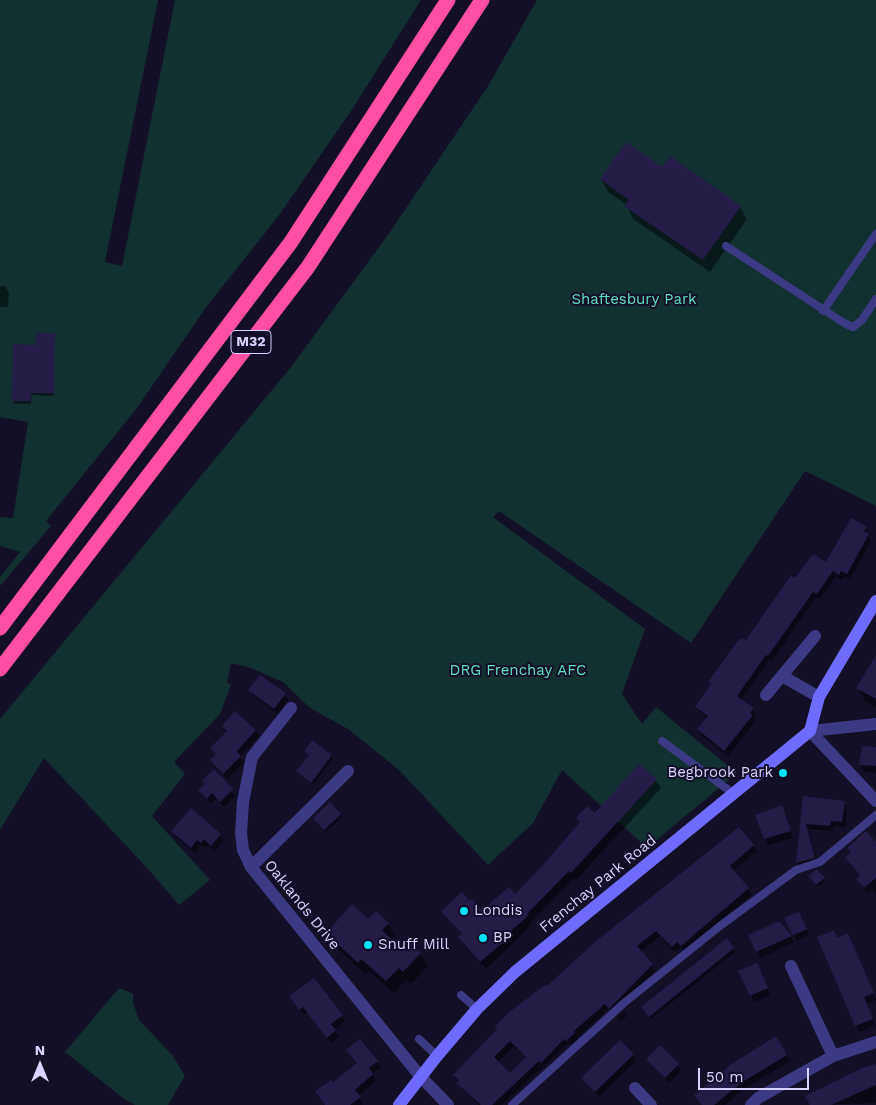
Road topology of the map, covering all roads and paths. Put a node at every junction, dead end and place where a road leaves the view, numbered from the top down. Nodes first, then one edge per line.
1 (448, 0) edge
2 (482, 0) edge
3 (876, 234) edge
4 (726, 246) dead end
5 (876, 299) edge
6 (822, 311) junction
7 (876, 601) edge
8 (0, 628) edge
9 (816, 636) dead end
10 (0, 669) edge
11 (782, 676) junction
12 (766, 695) dead end
13 (818, 697) junction
14 (291, 708) dead end
15 (876, 724) edge
16 (810, 731) junction
17 (662, 741) dead end
18 (348, 771) dead end
19 (734, 794) junction
20 (876, 801) edge
21 (876, 815) edge
22 (251, 868) junction
23 (791, 966) dead end
24 (462, 995) dead end
25 (477, 1009) junction
26 (419, 1039) dead end
27 (876, 1042) edge
28 (437, 1056) junction
29 (833, 1056) junction
30 (420, 1076) junction
31 (635, 1088) dead end
32 (757, 1103) edge
33 (399, 1105) edge
34 (448, 1105) edge
35 (512, 1105) edge
36 (651, 1105) edge

1 - 8 highway, M32
2 - 10 highway, M32
3 - 6 lane
4 - 6 lane
5 - 6 lane
7 - 13 main road
9 - 11 street
11 - 12 street
11 - 13 street
13 - 16 main road
14 - 22 street, Oaklands Drive
15 - 16 street
16 - 19 main road, Frenchay Park Road
16 - 20 street
17 - 19 lane
18 - 22 street
19 - 25 main road, Frenchay Park Road
21 - 35 lane
22 - 30 street, Oaklands Drive
23 - 29 street
24 - 25 lane
25 - 28 main road, Frenchay Park Road
26 - 28 lane
27 - 29 street
28 - 30 main road, Frenchay Park Road
29 - 32 street
30 - 33 main road, Frenchay Park Road
30 - 34 street, Oaklands Drive
31 - 36 street

